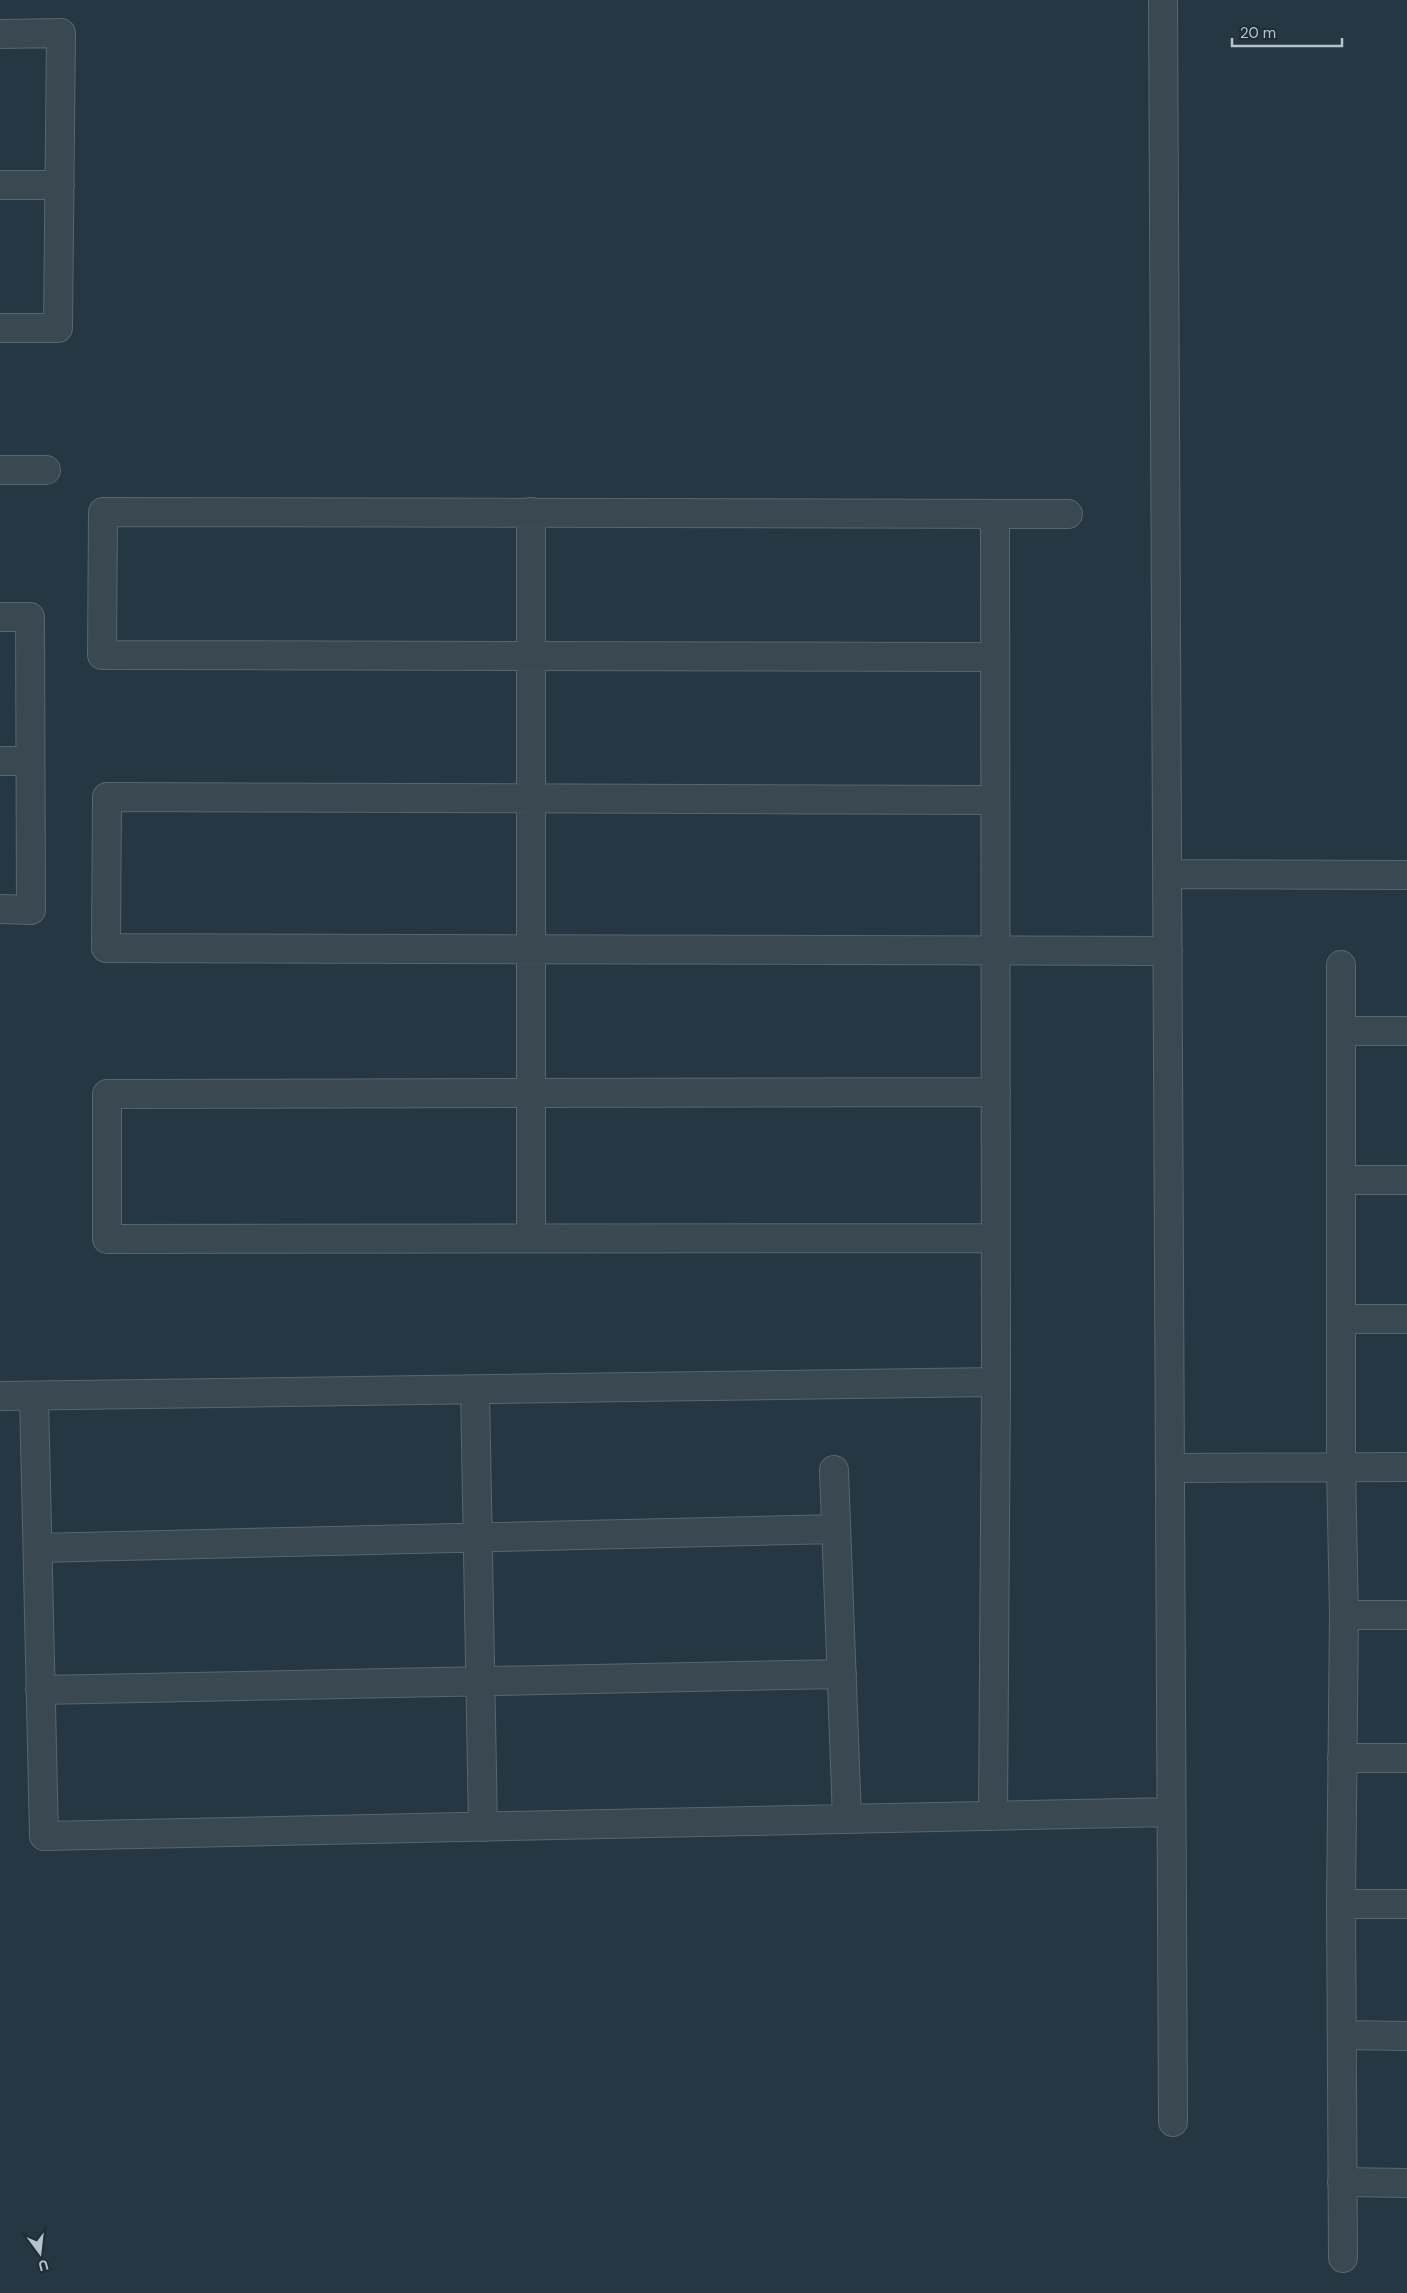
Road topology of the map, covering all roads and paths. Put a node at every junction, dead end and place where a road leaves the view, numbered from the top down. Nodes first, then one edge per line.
1 (1164, 0) edge
2 (0, 34) edge
3 (0, 185) edge
4 (60, 185) junction
5 (0, 328) edge
6 (0, 470) edge
7 (46, 470) dead end
8 (531, 512) junction
9 (995, 514) junction
10 (1068, 514) dead end
11 (0, 617) edge
12 (531, 656) junction
13 (995, 657) junction
14 (0, 761) edge
15 (30, 761) junction
16 (531, 798) junction
17 (995, 800) junction
18 (1167, 874) junction
19 (1407, 875) edge
20 (0, 909) edge
21 (531, 949) junction
22 (995, 950) junction
23 (1168, 951) junction
24 (1341, 965) dead end
25 (1341, 1031) junction
26 (1407, 1031) edge
27 (996, 1092) junction
28 (531, 1093) junction
29 (1340, 1180) junction
30 (1407, 1180) edge
31 (531, 1238) junction
32 (996, 1238) junction
33 (1341, 1319) junction
34 (1407, 1319) edge
35 (996, 1382) junction
36 (475, 1390) junction
37 (0, 1396) edge
38 (34, 1396) junction
39 (1407, 1467) edge
40 (1170, 1468) junction
41 (1341, 1468) junction
42 (834, 1470) dead end
43 (836, 1529) junction
44 (478, 1538) junction
45 (38, 1548) junction
46 (1344, 1614) junction
47 (1407, 1614) edge
48 (842, 1674) junction
49 (480, 1682) junction
50 (40, 1690) junction
51 (1342, 1758) junction
52 (1407, 1758) edge
53 (1171, 1812) junction
54 (993, 1816) junction
55 (847, 1819) junction
56 (483, 1827) junction
57 (1341, 1904) junction
58 (1407, 1904) edge
59 (1342, 2035) junction
60 (1407, 2036) edge
61 (1173, 2122) dead end
62 (1342, 2182) junction
63 (1407, 2183) edge
64 (1343, 2258) dead end

1 - 18 street
2 - 4 street
3 - 4 street
4 - 5 street
6 - 7 street
8 - 9 street
8 - 12 street
8 - 12 street
9 - 10 street
9 - 13 street
11 - 15 street
12 - 13 street
12 - 16 street
13 - 17 street
14 - 15 street
15 - 20 street
16 - 17 street
16 - 21 street
16 - 21 street
17 - 22 street
18 - 19 street
18 - 23 street
21 - 22 street
21 - 28 street
22 - 23 street
22 - 27 street
23 - 40 street
24 - 25 street
25 - 26 street
25 - 29 street
27 - 28 street
27 - 32 street
28 - 31 street
28 - 31 street
29 - 30 street
29 - 33 street
31 - 32 street
32 - 35 street
33 - 34 street
33 - 41 street
35 - 36 street
35 - 54 street
36 - 38 street
36 - 44 street
37 - 38 street
38 - 45 street
39 - 41 street
40 - 41 street
40 - 53 street
41 - 46 street
42 - 43 street
43 - 44 street
43 - 48 street
44 - 45 street
44 - 49 street
45 - 50 street
46 - 47 street
46 - 51 street
48 - 49 street
48 - 55 street
49 - 50 street
49 - 56 street
50 - 56 street
51 - 52 street
51 - 57 street
53 - 54 street
53 - 61 street
54 - 55 street
55 - 56 street
57 - 58 street
57 - 59 street
59 - 60 street
59 - 62 street
62 - 63 street
62 - 64 street

